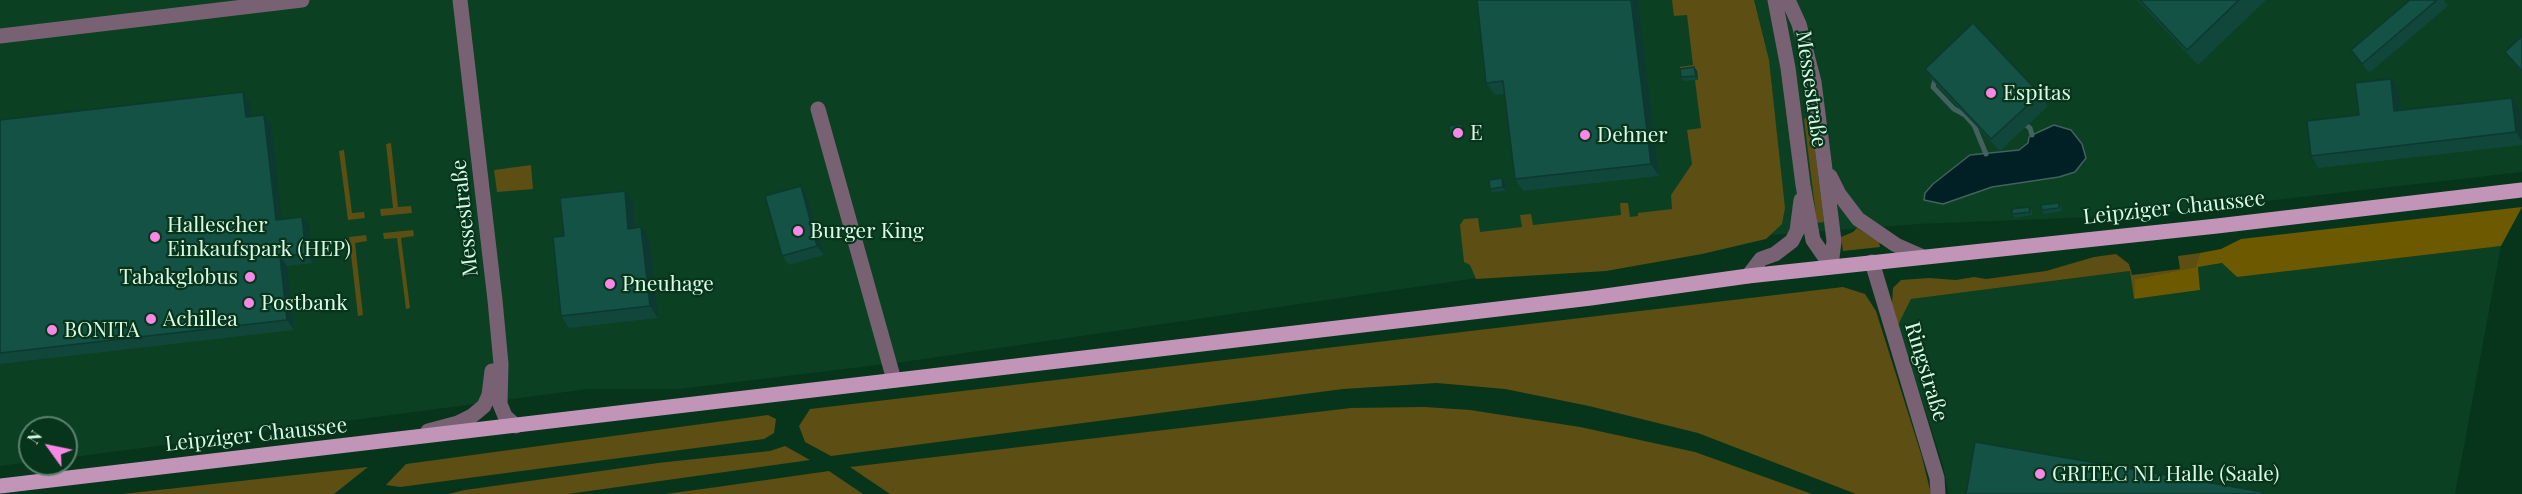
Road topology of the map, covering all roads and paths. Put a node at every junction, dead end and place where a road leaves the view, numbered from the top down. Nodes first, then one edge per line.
1 (302, 0) edge
2 (460, 0) edge
3 (1774, 0) edge
4 (1788, 0) edge
5 (0, 36) edge
6 (818, 109) dead end
7 (1826, 168) junction
8 (1803, 185) junction
9 (2522, 189) edge
10 (1921, 256) junction
11 (1872, 262) junction
12 (1831, 266) junction
13 (1748, 276) junction
14 (495, 300) junction
15 (894, 380) junction
16 (516, 426) junction
17 (403, 440) junction
18 (0, 486) edge
19 (1938, 494) edge

1 - 5 street
2 - 14 street, Messestraße
3 - 8 street, Messestraße
4 - 7 street, Messestraße
6 - 15 street
7 - 10 street, Messestraße
7 - 12 street, Messestraße
8 - 12 street, Messestraße
8 - 13 street, Messestraße
9 - 10 main road, Leipziger Chaussee
10 - 11 main road, Leipziger Chaussee
11 - 12 main road, Leipziger Chaussee
11 - 19 street, Ringstraße
12 - 13 main road, Leipziger Chaussee
13 - 15 main road, Leipziger Chaussee
14 - 16 street, Messestraße
14 - 17 street
15 - 16 main road, Leipziger Chaussee
16 - 17 main road, Leipziger Chaussee
17 - 18 main road, Leipziger Chaussee

